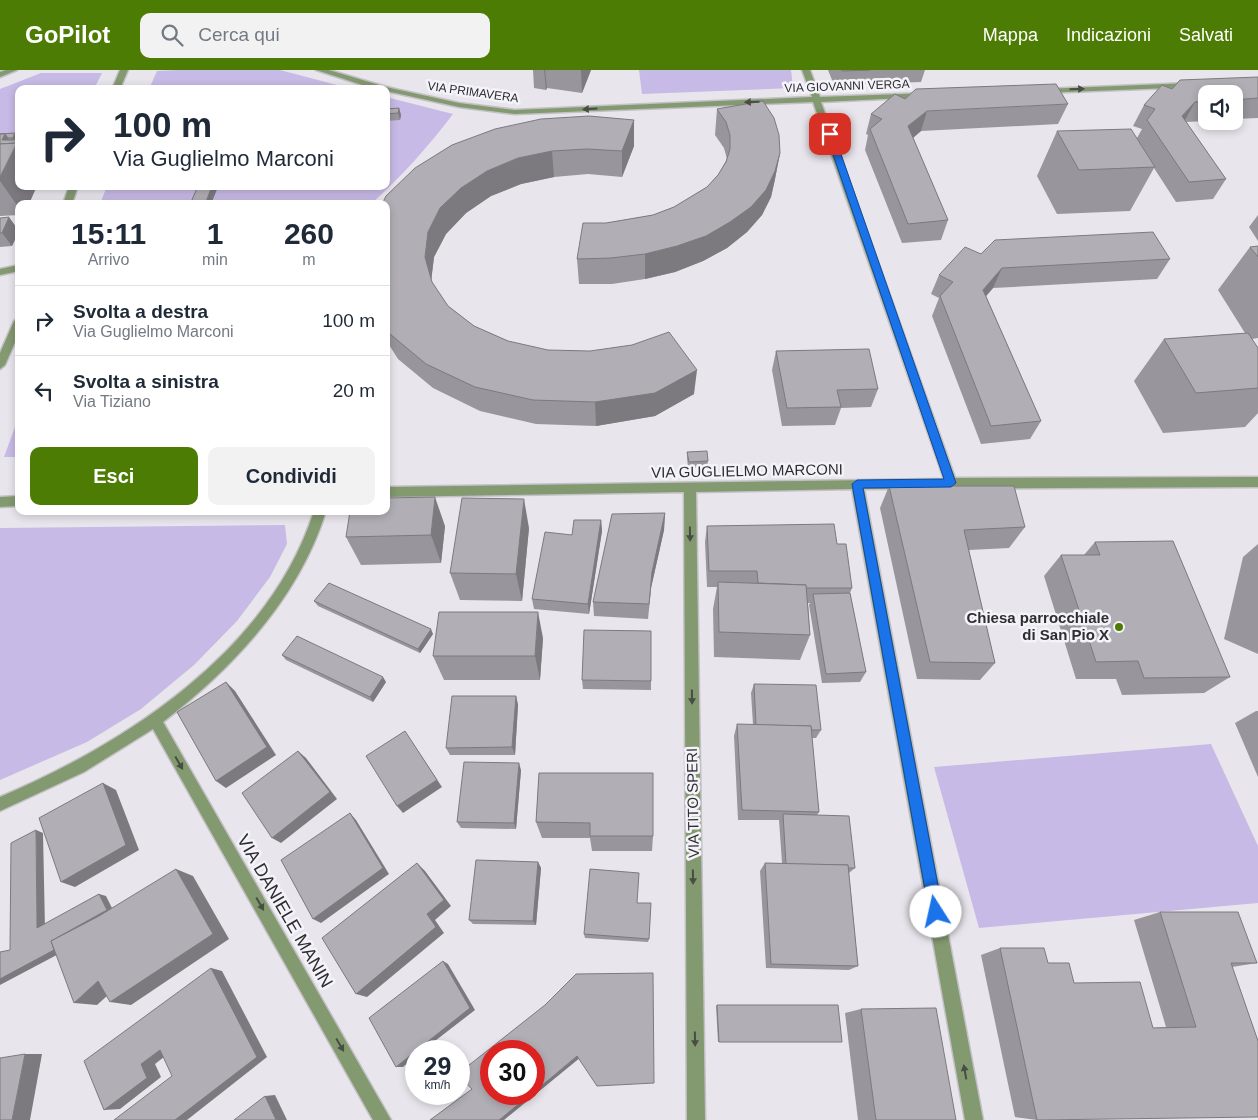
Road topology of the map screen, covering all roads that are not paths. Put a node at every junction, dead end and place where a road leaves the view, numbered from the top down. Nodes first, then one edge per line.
1 (14, 70) edge
2 (124, 70) edge
3 (320, 70) edge
4 (806, 70) edge
5 (0, 75) edge
6 (118, 85) edge
7 (372, 85) edge
8 (1198, 85) edge
9 (390, 90) edge
10 (1032, 91) edge
11 (933, 95) edge
12 (818, 99) junction
13 (557, 111) joint
14 (15, 269) edge
15 (0, 272) edge
16 (15, 330) edge
17 (0, 365) edge
18 (1258, 482) edge
19 (951, 483) junction
20 (857, 484) junction
21 (690, 486) junction
22 (390, 492) edge
23 (15, 501) edge
24 (0, 502) edge
25 (319, 515) edge
26 (155, 720) junction
27 (0, 804) edge
28 (382, 1120) edge
29 (696, 1120) edge
30 (974, 1120) edge

1 - 5 street
2 - 6 street
3 - 7 street, VIA PRIMAVERA
4 - 12 street
10 -> 8 street
9 - 13 street, VIA PRIMAVERA
11 - 12 street, VIA GIOVANNI VERGA
12 -> 13 street, VIA GIOVANNI VERGA
12 - 19 street
14 - 15 street
16 - 17 street
18 - 19 street, VIA GUGLIELMO MARCONI
19 - 20 street, VIA GUGLIELMO MARCONI
20 - 21 street, VIA GUGLIELMO MARCONI
30 -> 20 street
21 - 22 street, VIA GUGLIELMO MARCONI
21 -> 29 street, VIA TITO SPERI
23 - 24 street
25 - 26 street
26 - 27 street
26 -> 28 street, VIA DANIELE MANIN

